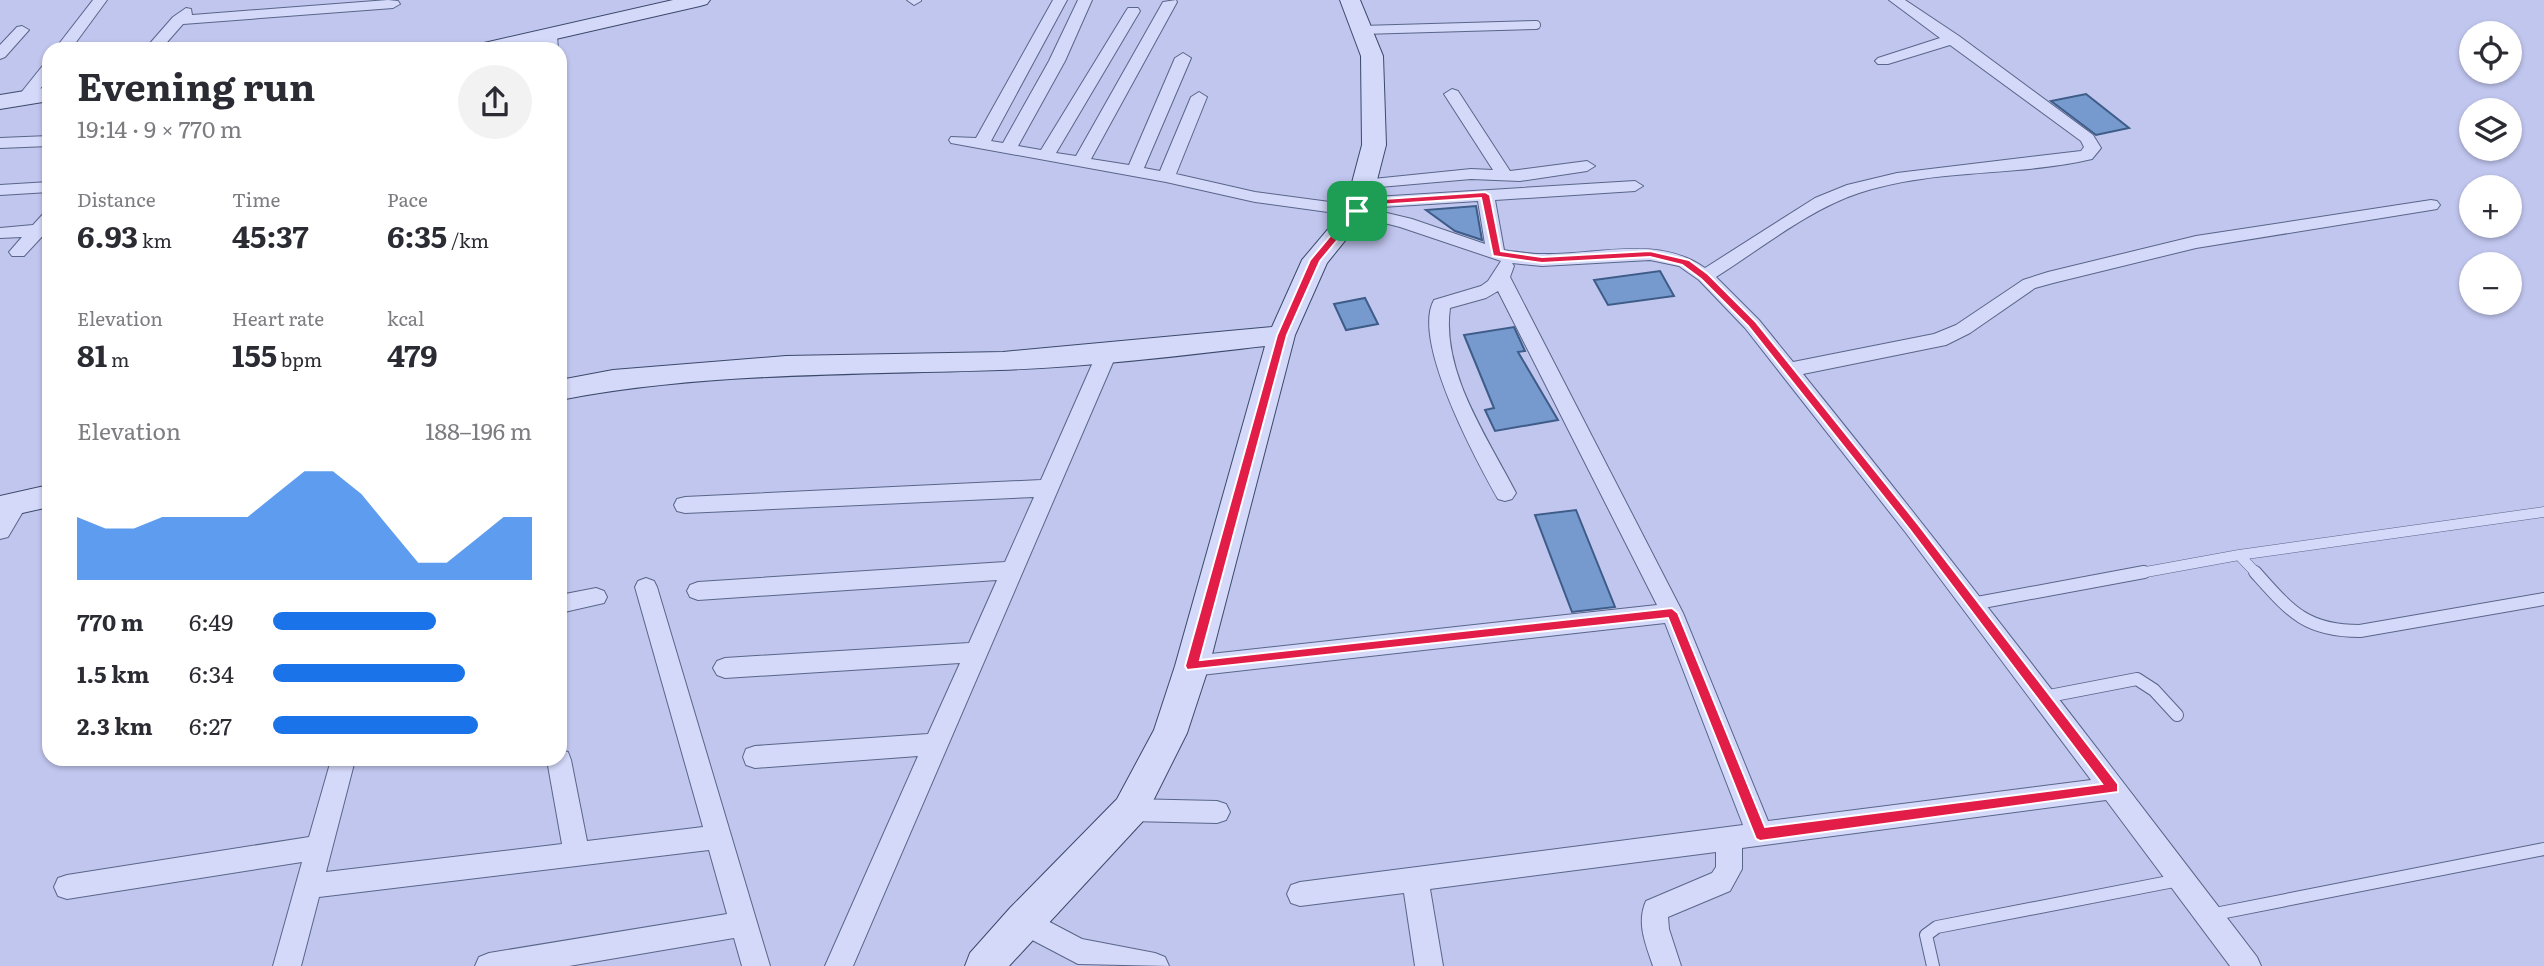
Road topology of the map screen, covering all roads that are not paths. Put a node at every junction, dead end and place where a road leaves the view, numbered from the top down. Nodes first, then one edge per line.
1 (100, 0) edge
2 (700, 0) edge
3 (1060, 0) edge
4 (1085, 0) edge
5 (1350, 0) edge
6 (1896, 0) edge
7 (1170, 2) edge
8 (677, 3) edge
9 (393, 4) dead end
10 (192, 5) dead end
11 (1133, 10) dead end
12 (178, 20) junction
13 (1536, 25) dead end
14 (22, 30) dead end
15 (1362, 30) junction
16 (1954, 39) junction
17 (68, 42) edge
18 (159, 42) edge
19 (553, 42) edge
20 (0, 54) edge
21 (1183, 58) dead end
22 (1883, 61) dead end
23 (42, 76) edge
24 (1452, 94) dead end
25 (42, 95) edge
26 (26, 97) junction
27 (1199, 97) dead end
28 (0, 102) edge
29 (957, 140) dead end
30 (42, 141) edge
31 (0, 143) edge
32 (981, 144) junction
33 (1008, 149) junction
34 (1045, 156) junction
35 (1081, 162) junction
36 (1587, 166) dead end
37 (1134, 172) junction
38 (1505, 176) junction
39 (1166, 177) junction
40 (1635, 186) dead end
41 (42, 187) edge
42 (0, 190) edge
43 (1485, 195) junction
44 (1360, 200) junction
45 (2431, 205) dead end
46 (42, 224) edge
47 (42, 226) edge
48 (0, 233) edge
49 (18, 252) dead end
50 (1502, 263) junction
51 (1705, 276) junction
52 (1282, 335) junction
53 (1107, 353) junction
54 (1789, 370) junction
55 (567, 389) edge
56 (1048, 488) junction
57 (1505, 493) dead end
58 (42, 498) edge
59 (9, 505) edge
60 (685, 505) dead end
61 (2544, 512) edge
62 (0, 531) edge
63 (2239, 555) junction
64 (1012, 570) junction
65 (646, 587) dead end
66 (698, 591) dead end
67 (596, 597) dead end
68 (2544, 599) edge
69 (567, 603) edge
70 (1972, 604) junction
71 (1672, 613) junction
72 (976, 652) junction
73 (1192, 666) junction
74 (725, 668) dead end
75 (2044, 697) junction
76 (2177, 715) dead end
77 (936, 744) junction
78 (755, 757) dead end
79 (340, 766) edge
80 (560, 766) edge
81 (2113, 788) junction
82 (1130, 810) junction
83 (1217, 812) dead end
84 (1760, 834) junction
85 (719, 837) junction
86 (1729, 838) junction
87 (318, 848) junction
88 (2544, 849) edge
89 (577, 855) junction
90 (1415, 879) junction
91 (2182, 879) junction
92 (309, 886) junction
93 (67, 887) dead end
94 (1300, 894) dead end
95 (2209, 915) junction
96 (1023, 921) junction
97 (744, 924) junction
98 (287, 966) edge
99 (489, 966) edge
100 (757, 966) edge
101 (839, 966) edge
102 (985, 966) edge
103 (1155, 966) edge
104 (1429, 966) edge
105 (1667, 966) edge
106 (1933, 966) edge
107 (2247, 966) edge

1 - 17 street
2 - 8 street
3 - 32 street
4 - 33 street
5 - 15 street
6 - 16 street
7 - 35 street
8 - 19 street
9 - 12 street
10 - 12 street
11 - 34 street
12 - 18 street
13 - 15 lane
14 - 20 street
15 - 44 street
16 - 22 street
16 - 51 street
21 - 37 street
23 - 26 street
24 - 38 street
25 - 26 street
26 - 28 street
27 - 39 street
29 - 32 street
30 - 31 street
32 - 33 street
33 - 34 street
34 - 35 street
35 - 37 street
36 - 38 street
37 - 39 street
38 - 44 street
39 - 44 street
40 - 43 street
41 - 42 street
43 - 44 street
43 - 50 street
44 - 50 street
44 - 52 street
45 - 54 street
46 - 48 street
47 - 49 street
50 - 51 street
50 - 57 street
50 - 71 street
51 - 54 street
52 - 53 street
52 - 73 street
53 - 55 street
53 - 56 street
54 - 70 street
56 - 60 street
56 - 64 street
58 - 59 street
59 - 62 street
61 - 63 lane
63 - 68 lane
63 - 70 lane
64 - 66 street
64 - 72 street
65 - 85 street
67 - 69 street
70 - 75 street
71 - 73 street
71 - 84 street
72 - 74 street
72 - 77 street
73 - 82 street
75 - 76 lane
75 - 81 street
77 - 78 street
77 - 101 street
79 - 87 street
80 - 89 street
81 - 84 street
81 - 91 street
82 - 83 street
82 - 96 street
84 - 86 street
85 - 89 street
85 - 97 street
86 - 90 street
86 - 105 street
87 - 92 street
87 - 93 street
88 - 95 lane
89 - 92 street
90 - 94 street
90 - 104 street
91 - 95 street
91 - 106 lane
92 - 98 street
95 - 107 street
96 - 102 street
96 - 103 street
97 - 99 street
97 - 100 street

